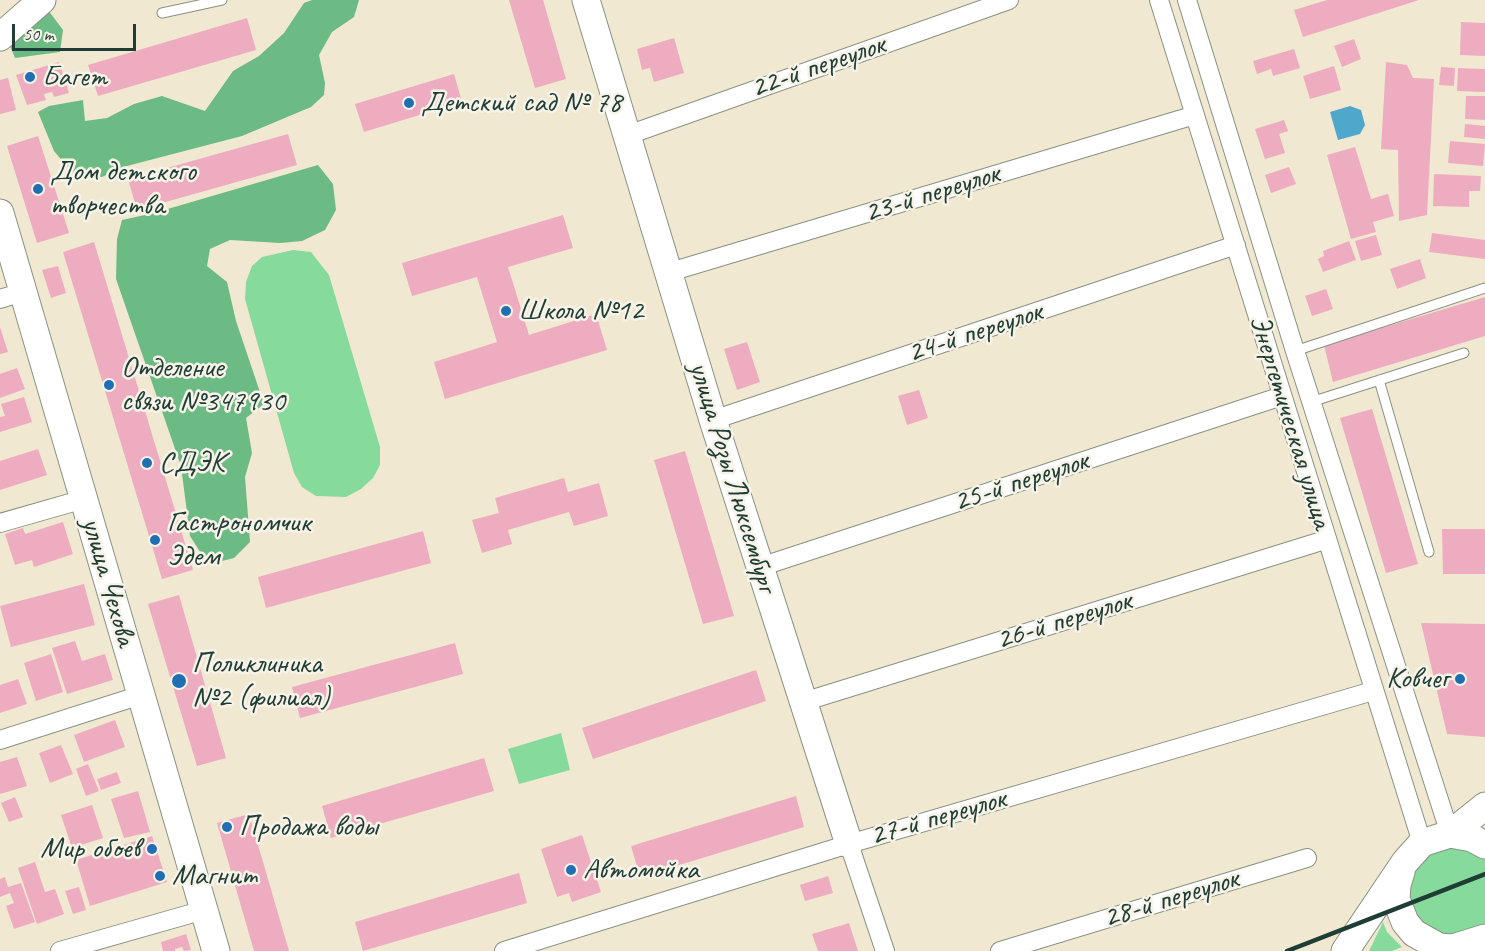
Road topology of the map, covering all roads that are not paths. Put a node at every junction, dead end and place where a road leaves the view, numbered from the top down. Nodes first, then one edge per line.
1 (42, 0) edge
2 (222, 0) edge
3 (586, 0) edge
4 (1009, 0) edge
5 (1159, 0) edge
6 (1187, 0) edge
7 (162, 13) dead end
8 (0, 37) edge
9 (1195, 115) junction
10 (628, 135) junction
11 (0, 213) edge
12 (1236, 246) junction
13 (670, 273) junction
14 (1273, 280) junction
15 (1250, 288) junction
16 (1485, 288) edge
17 (12, 295) edge
18 (1295, 351) junction
19 (1464, 353) dead end
20 (1379, 380) junction
21 (1282, 396) junction
22 (1311, 402) junction
23 (713, 420) junction
24 (84, 499) junction
25 (0, 523) edge
26 (1325, 540) junction
27 (1430, 552) dead end
28 (760, 567) junction
29 (1373, 690) junction
30 (141, 695) junction
31 (803, 702) junction
32 (0, 740) edge
33 (1485, 806) edge
34 (1450, 834) junction
35 (849, 844) junction
36 (1485, 845) edge
37 (1413, 853) junction
38 (1306, 858) dead end
39 (204, 910) junction
40 (1485, 938) edge
41 (1451, 950) edge
42 (60, 951) edge
43 (216, 951) edge
44 (504, 951) edge
45 (885, 951) edge
46 (1000, 951) edge
47 (1346, 951) edge

1 - 8 main road
2 - 7 lane
3 - 10 main road, улица Розы Люксембург
4 - 10 street, 22-й переулок
5 - 9 street, Энергетическая улица
6 - 14 street
9 - 12 street, Энергетическая улица
9 - 13 street, 23-й переулок
10 - 13 main road, улица Розы Люксембург
11 - 17 main road, улица Чехова
12 - 15 street, Энергетическая улица
12 - 23 street, 24-й переулок
13 - 23 main road, улица Розы Люксембург
14 - 15 street
14 - 18 street
15 - 21 street, Энергетическая улица
16 - 18 lane
17 - 24 main road, улица Чехова
18 - 22 street
19 - 20 lane
20 - 22 lane
20 - 27 lane
21 - 26 street, Энергетическая улица
21 - 28 street, 25-й переулок
22 - 34 street
23 - 28 main road, улица Розы Люксембург
24 - 25 street
24 - 30 main road, улица Чехова
26 - 29 street, Энергетическая улица
26 - 31 street, 26-й переулок
28 - 31 main road, улица Розы Люксембург
29 - 35 street, 27-й переулок
29 - 37 street, Энергетическая улица
30 - 32 street
30 - 39 main road, улица Чехова
31 - 35 main road, улица Розы Люксембург
33 - 34 main road
34 - 36 main road
34 - 37 main road
35 - 44 street, 27-й переулок
35 - 45 street, улица Розы Люксембург
37 - 41 main road
37 - 47 main road
38 - 46 street, 28-й переулок
39 - 42 street
39 - 43 main road, улица Чехова
40 - 41 main road

